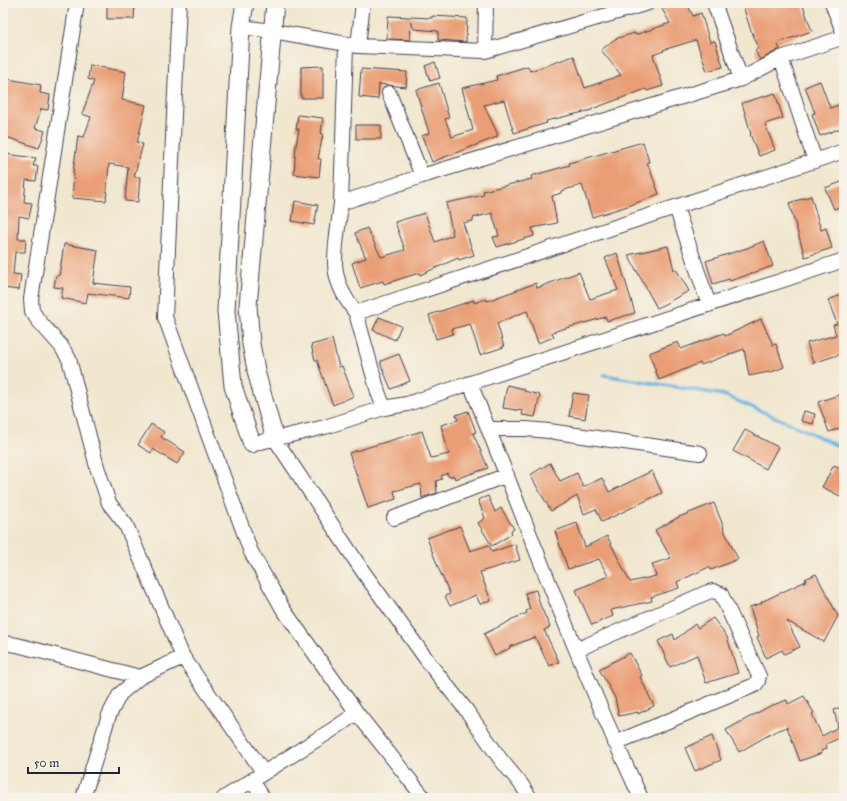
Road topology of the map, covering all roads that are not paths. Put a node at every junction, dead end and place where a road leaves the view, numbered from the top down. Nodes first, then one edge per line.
1 (77, 3) edge
2 (180, 3) edge
3 (245, 3) edge
4 (275, 3) edge
5 (363, 3) edge
6 (486, 3) edge
7 (648, 3) edge
8 (714, 3) edge
9 (832, 3) edge
10 (241, 27) junction
11 (272, 31) junction
12 (844, 36) edge
13 (352, 46) junction
14 (485, 51) junction
15 (782, 58) junction
16 (741, 79) junction
17 (389, 93) dead end
18 (844, 151) edge
19 (815, 161) junction
20 (422, 176) junction
21 (341, 203) junction
22 (676, 207) junction
23 (844, 260) edge
24 (709, 304) junction
25 (356, 313) junction
26 (470, 383) junction
27 (384, 408) junction
28 (488, 429) junction
29 (275, 439) junction
30 (252, 444) joint
31 (700, 453) dead end
32 (506, 475) junction
33 (394, 518) dead end
34 (3, 643) edge
35 (576, 650) junction
36 (183, 657) junction
37 (140, 677) junction
38 (357, 713) junction
39 (615, 743) junction
40 (264, 773) junction
41 (252, 780) junction
42 (83, 798) edge
43 (224, 798) edge
44 (263, 798) edge
45 (424, 798) edge
46 (530, 798) edge
47 (641, 798) edge

1 - 36 street
2 - 38 street
3 - 10 street
4 - 11 street
5 - 13 street
6 - 14 street
7 - 14 street
8 - 16 street
9 - 12 street
10 - 11 street
10 - 30 street
11 - 13 street
11 - 29 street
12 - 15 street
13 - 14 street
13 - 21 street
15 - 16 street
15 - 19 street
16 - 20 street
17 - 20 street
18 - 19 street
19 - 22 street
20 - 21 street
21 - 25 street
22 - 24 street
22 - 25 street
23 - 24 street
24 - 26 street
25 - 27 street
26 - 27 street
26 - 28 street
27 - 29 street
28 - 31 street
28 - 32 street
29 - 30 street
29 - 46 street
32 - 33 street
32 - 35 street
34 - 37 street
35 - 39 street
35 - 39 street
36 - 37 street
36 - 40 street
37 - 42 street
38 - 40 street
38 - 45 street
39 - 47 street
40 - 41 street
41 - 43 street
41 - 44 street

